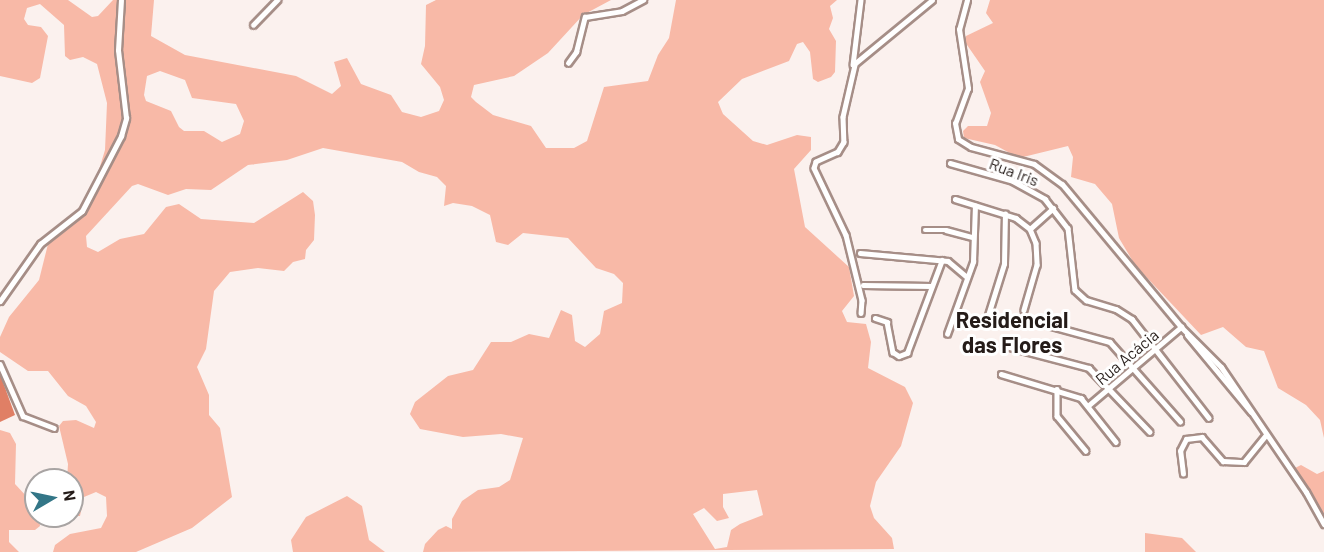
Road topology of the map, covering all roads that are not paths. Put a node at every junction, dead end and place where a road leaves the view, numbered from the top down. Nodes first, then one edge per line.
1 (121, 0) edge
2 (277, 0) edge
3 (643, 0) edge
4 (861, 0) edge
5 (932, 0) edge
6 (967, 0) edge
7 (253, 25) dead end
8 (568, 63) dead end
9 (855, 65) junction
10 (950, 163) dead end
11 (955, 199) dead end
12 (975, 206) junction
13 (1053, 208) junction
14 (1005, 214) junction
15 (925, 230) dead end
16 (1030, 230) junction
17 (972, 237) junction
18 (860, 253) dead end
19 (942, 260) junction
20 (967, 278) junction
21 (863, 285) dead end
22 (931, 286) junction
23 (0, 302) edge
24 (1024, 310) dead end
25 (861, 314) dead end
26 (875, 318) dead end
27 (985, 325) dead end
28 (1048, 325) dead end
29 (1181, 327) junction
30 (947, 334) dead end
31 (1006, 346) dead end
32 (1156, 348) junction
33 (0, 364) edge
34 (1134, 368) junction
35 (1001, 374) dead end
36 (1111, 387) junction
37 (1057, 389) junction
38 (1089, 405) junction
39 (1209, 418) dead end
40 (1180, 421) dead end
41 (54, 428) dead end
42 (1150, 432) dead end
43 (1266, 435) junction
44 (1116, 442) dead end
45 (1086, 451) dead end
46 (1183, 474) dead end
47 (1324, 524) edge

1 - 23 street
2 - 7 street
3 - 8 street
4 - 9 street
5 - 9 street
6 - 29 street
9 - 25 street
10 - 13 street, Rua Iris
11 - 12 street
12 - 14 street
12 - 17 street
13 - 16 street
13 - 32 street, Rua Iris
14 - 16 street
14 - 27 street
15 - 17 street
16 - 24 street
17 - 20 street
18 - 19 street
19 - 20 street
19 - 22 street
20 - 30 street
21 - 22 street
22 - 26 street
28 - 34 street
29 - 32 street, Rua Acácia
29 - 43 street
31 - 36 street
32 - 34 street, Rua Acácia
32 - 39 street
33 - 41 street
34 - 36 street, Rua Acácia
34 - 40 street
35 - 37 street
36 - 38 street, Rua Acácia
36 - 42 street
37 - 38 street
37 - 45 street
38 - 44 street
43 - 46 street
43 - 47 street

